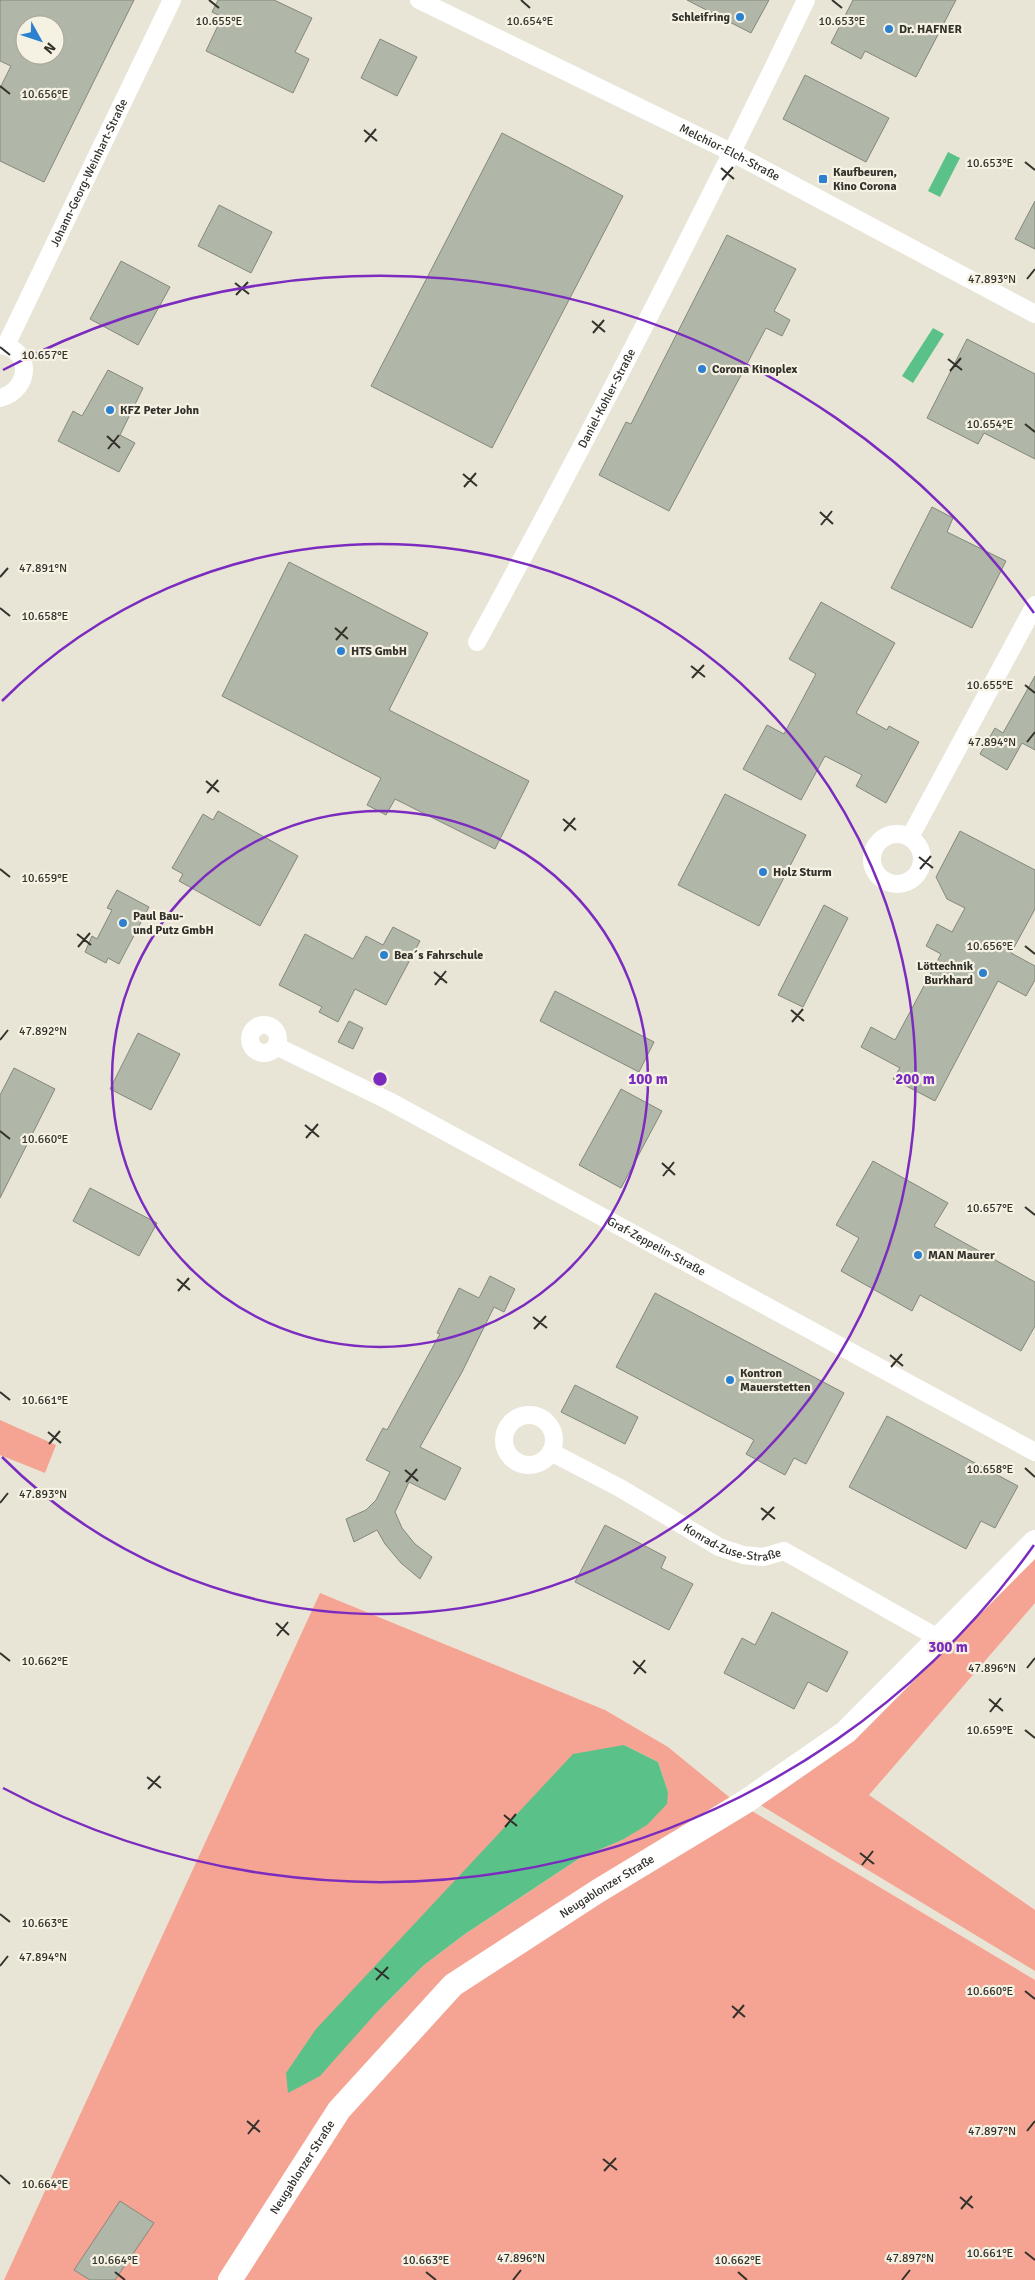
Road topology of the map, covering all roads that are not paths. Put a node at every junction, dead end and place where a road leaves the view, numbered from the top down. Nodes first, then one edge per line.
1 (172, 0) edge
2 (419, 0) edge
3 (806, 0) edge
4 (733, 153) junction
5 (1035, 314) edge
6 (3, 345) edge
7 (0, 398) edge
8 (1035, 605) edge
9 (477, 642) dead end
10 (910, 837) dead end
11 (276, 1046) dead end
12 (551, 1452) dead end
13 (1035, 1452) edge
14 (1035, 1542) edge
15 (940, 1639) junction
16 (230, 2280) edge

1 - 6 street, Johann-Georg-Weinhart-Straße
2 - 4 street, Melchior-Elch-Straße
3 - 4 street, Daniel-Kohler-Straße
4 - 5 street, Melchior-Elch-Straße
4 - 9 street, Daniel-Kohler-Straße
6 - 7 street, Johann-Georg-Weinhart-Straße
8 - 10 street
11 - 13 street, Graf-Zeppelin-Straße
12 - 15 street, Konrad-Zuse-Straße
14 - 15 street, Neugablonzer Straße
15 - 16 street, Neugablonzer Straße

